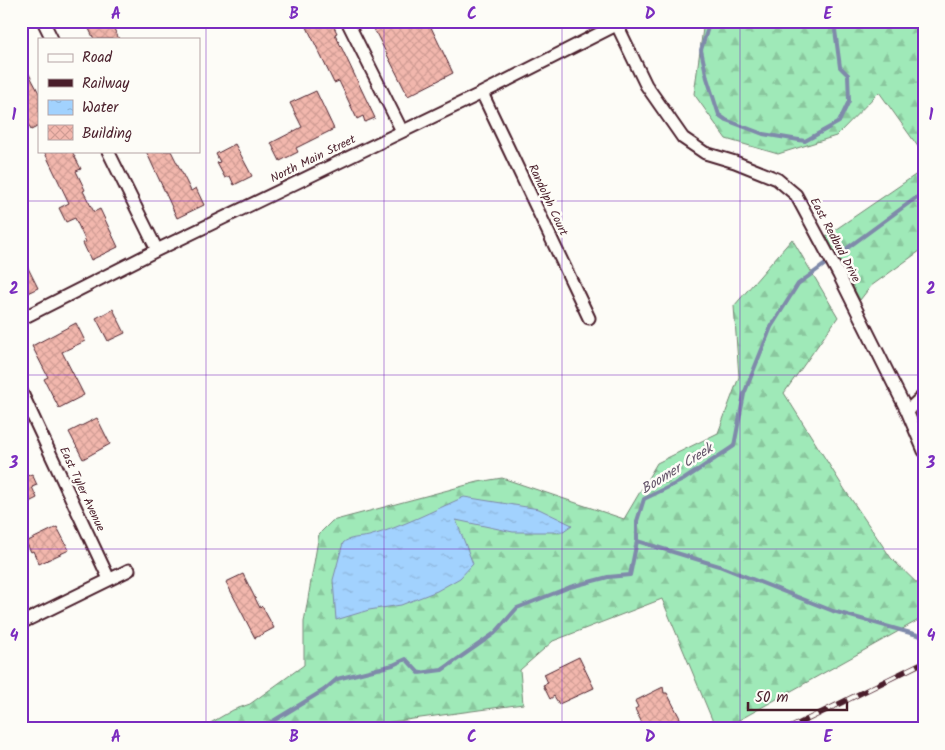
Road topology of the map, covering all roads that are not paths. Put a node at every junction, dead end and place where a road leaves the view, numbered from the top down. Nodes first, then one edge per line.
1 (43, 21) edge
2 (347, 21) edge
3 (621, 23) edge
4 (52, 38) edge
5 (482, 93) junction
6 (402, 131) junction
7 (108, 152) edge
8 (157, 250) junction
9 (589, 318) dead end
10 (21, 319) edge
11 (21, 390) edge
12 (924, 395) edge
13 (907, 411) junction
14 (924, 451) edge
15 (129, 570) dead end
16 (109, 579) junction
17 (21, 624) edge

1 - 4 street
2 - 6 street
3 - 5 street, North Main Street
3 - 13 street, East Redbud Drive
5 - 6 street, North Main Street
5 - 9 street, Randolph Court
6 - 8 street, North Main Street
7 - 8 street
8 - 10 street, North Main Street
11 - 16 street, East Tyler Avenue
12 - 13 street
13 - 14 street, East Redbud Drive
15 - 16 street
16 - 17 street

